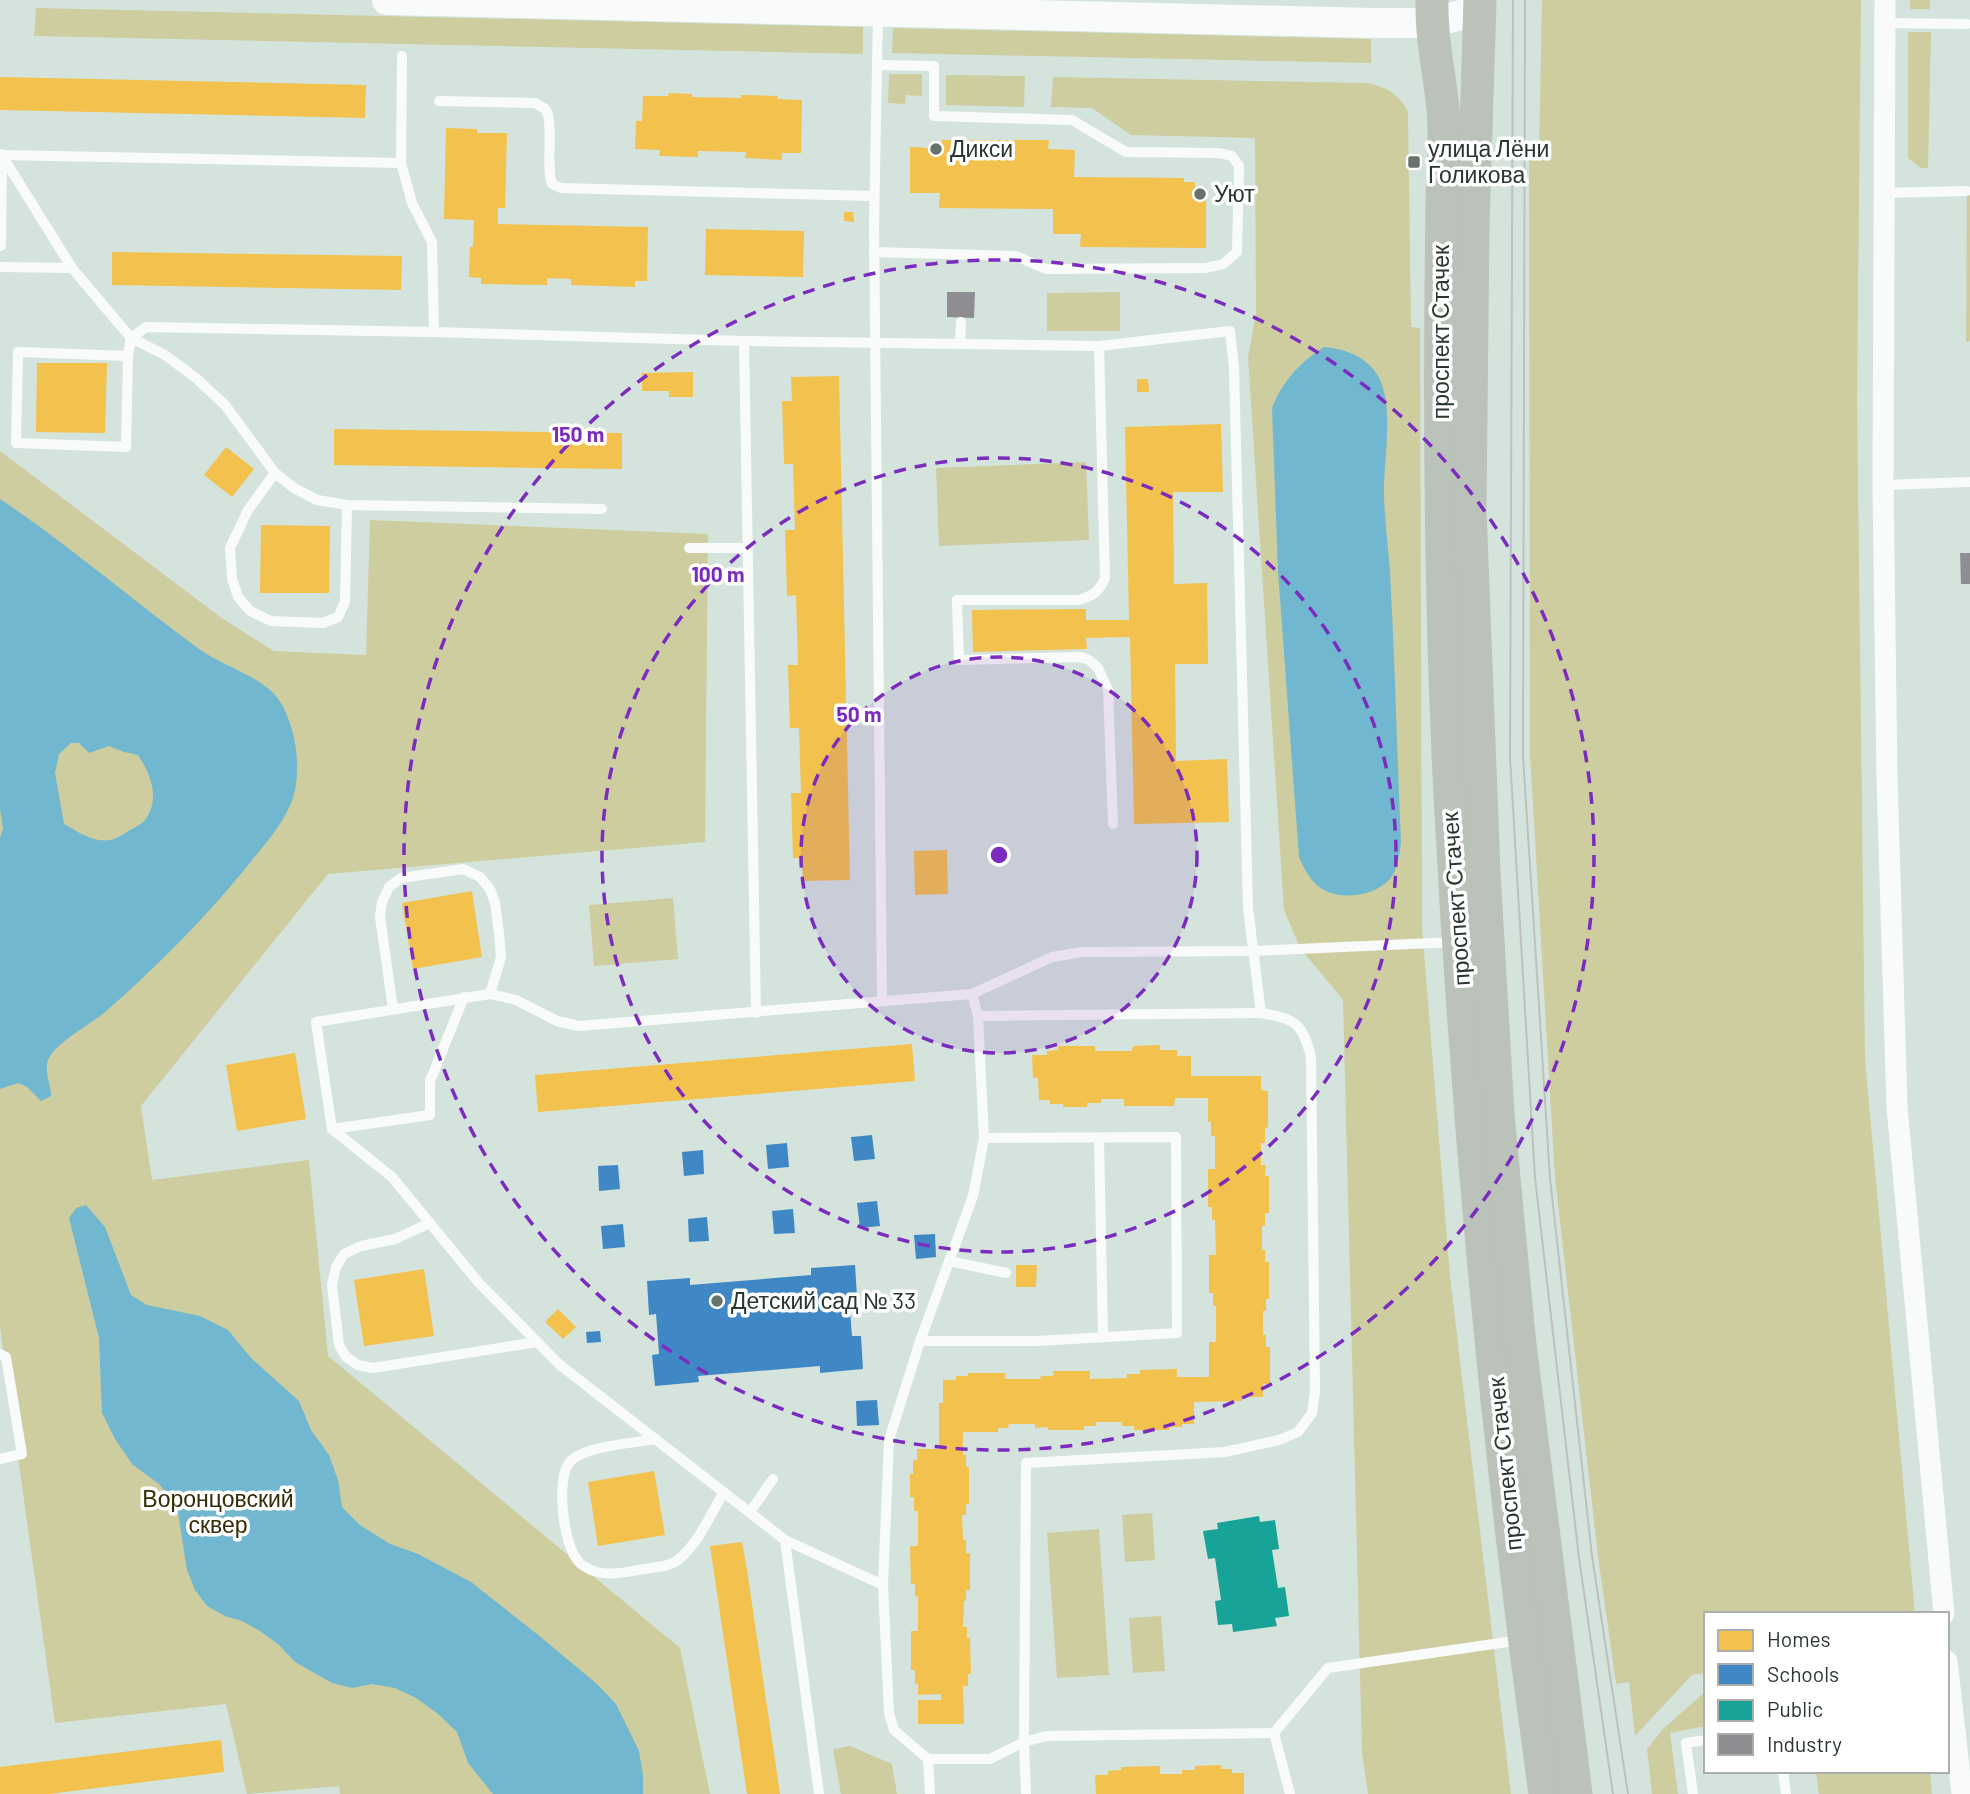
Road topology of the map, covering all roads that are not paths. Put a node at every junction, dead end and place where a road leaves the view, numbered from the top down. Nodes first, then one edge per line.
1 (387, 0) edge
2 (1885, 0) edge
3 (1480, 5) edge
4 (888, 6) edge
5 (1437, 8) edge
6 (1884, 23) junction
7 (1968, 24) dead end
8 (402, 56) dead end
9 (877, 65) junction
10 (439, 101) dead end
11 (1, 154) edge
12 (401, 163) junction
13 (1967, 191) dead end
14 (1883, 193) junction
15 (874, 196) junction
16 (1, 246) edge
17 (874, 253) junction
18 (0, 267) edge
19 (72, 268) junction
20 (961, 322) dead end
21 (434, 332) junction
22 (131, 338) junction
23 (744, 341) junction
24 (875, 344) junction
25 (960, 344) junction
26 (1099, 346) junction
27 (128, 356) junction
28 (275, 473) junction
29 (1970, 482) edge
30 (1883, 485) junction
31 (347, 505) junction
32 (602, 509) dead end
33 (689, 548) dead end
34 (747, 548) junction
35 (1113, 824) dead end
36 (1458, 942) junction
37 (1253, 951) junction
38 (489, 994) junction
39 (972, 994) junction
40 (464, 997) junction
41 (882, 1001) junction
42 (393, 1009) junction
43 (756, 1013) junction
44 (1261, 1013) junction
45 (978, 1016) junction
46 (332, 1129) junction
47 (984, 1138) junction
48 (1098, 1138) junction
49 (430, 1223) junction
50 (949, 1261) junction
51 (1006, 1273) dead end
52 (1103, 1335) junction
53 (537, 1342) junction
54 (920, 1342) junction
55 (0, 1354) edge
56 (656, 1439) junction
57 (0, 1459) edge
58 (773, 1479) dead end
59 (724, 1492) junction
60 (750, 1512) junction
61 (785, 1540) junction
62 (883, 1584) junction
63 (1944, 1612) edge
64 (1524, 1640) junction
65 (1949, 1681) edge
66 (1274, 1733) junction
67 (1704, 1741) edge
68 (1024, 1742) junction
69 (928, 1759) junction
70 (1783, 1773) edge
71 (818, 1794) edge
72 (930, 1794) edge
73 (1026, 1794) edge
74 (1290, 1794) edge
75 (1545, 1794) edge
76 (1576, 1794) edge
77 (1693, 1794) edge
78 (1786, 1794) edge
79 (1962, 1794) edge

1 - 4 street
2 - 6 street
3 - 5 street
3 - 76 main road, проспект Стачек
4 - 5 street
4 - 9 lane
5 - 36 main road, проспект Стачек
6 - 7 lane
6 - 14 street
8 - 12 lane
9 - 15 lane
9 - 17 lane
10 - 15 lane
11 - 12 lane
11 - 16 lane
11 - 19 lane
12 - 21 lane
13 - 14 lane
14 - 30 street
15 - 17 lane
17 - 24 lane
18 - 19 lane
19 - 22 lane
20 - 25 lane
21 - 22 lane
21 - 23 lane
22 - 27 lane
22 - 28 lane
23 - 24 lane
23 - 34 lane
24 - 25 lane
24 - 41 lane
25 - 26 lane
26 - 35 lane
26 - 37 lane
27 - 27 lane
28 - 31 lane
28 - 31 lane
29 - 30 lane
30 - 63 street
31 - 32 lane
33 - 34 lane
34 - 43 lane
36 - 37 lane
36 - 64 main road, проспект Стачек
37 - 39 lane
37 - 44 lane
38 - 40 lane
38 - 42 lane
38 - 43 lane
39 - 41 lane
39 - 45 lane
40 - 42 lane
40 - 46 lane
41 - 43 lane
42 - 46 lane
44 - 45 lane
44 - 68 lane
45 - 47 lane
46 - 49 lane
47 - 48 lane
47 - 50 lane
48 - 52 lane
48 - 52 lane
49 - 53 lane
49 - 53 lane
50 - 51 lane
50 - 54 lane
52 - 54 lane
53 - 56 lane
54 - 62 lane
55 - 57 lane
56 - 59 lane
56 - 59 lane
58 - 60 lane
59 - 60 lane
60 - 61 lane
61 - 62 lane
61 - 71 lane
62 - 69 lane
64 - 66 lane
64 - 75 main road, проспект Стачек
65 - 79 street
66 - 68 lane
66 - 74 lane
67 - 77 lane
68 - 69 lane
68 - 73 lane
69 - 72 lane
70 - 78 lane

